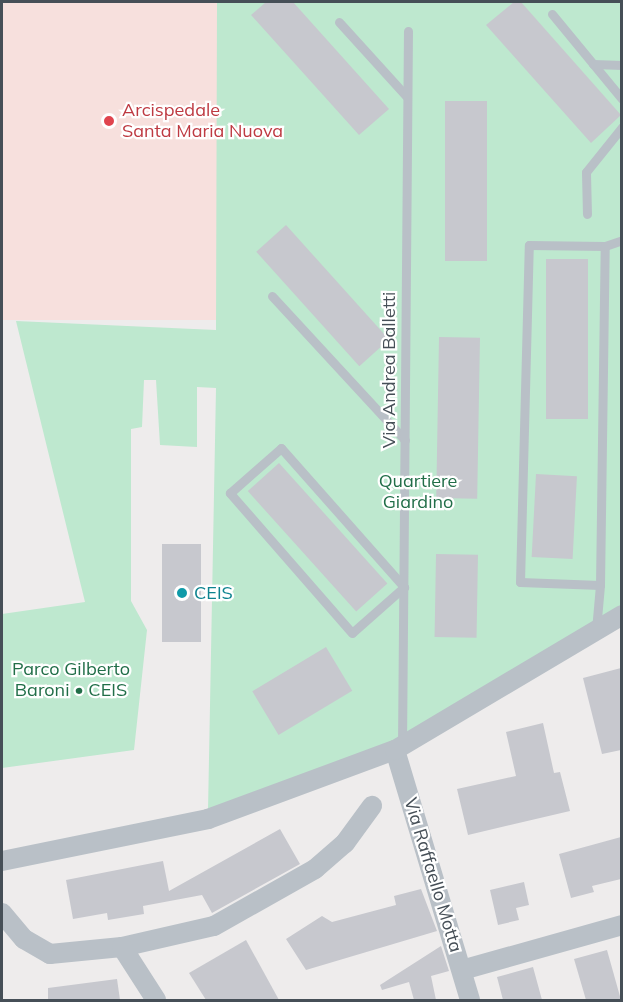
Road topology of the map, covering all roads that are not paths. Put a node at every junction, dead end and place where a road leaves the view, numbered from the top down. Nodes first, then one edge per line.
1 (552, 14) dead end
2 (339, 21) dead end
3 (408, 31) dead end
4 (592, 64) junction
5 (621, 65) edge
6 (407, 97) junction
7 (621, 99) edge
8 (621, 127) edge
9 (587, 214) dead end
10 (621, 240) edge
11 (605, 246) junction
12 (272, 296) dead end
13 (405, 440) junction
14 (600, 585) junction
15 (404, 587) junction
16 (621, 615) edge
17 (595, 632) junction
18 (398, 748) junction
19 (372, 806) dead end
20 (2, 861) edge
21 (2, 913) edge
22 (621, 925) edge
23 (122, 947) junction
24 (462, 970) junction
25 (156, 1000) edge
26 (470, 1000) edge

1 - 4 lane
2 - 6 lane
3 - 6 lane, Via Andrea Balletti
4 - 5 lane
4 - 7 lane
6 - 13 lane, Via Andrea Balletti
8 - 9 lane
10 - 11 lane
11 - 14 lane
11 - 14 lane
12 - 13 lane
13 - 15 lane, Via Andrea Balletti
14 - 17 lane
15 - 15 lane
15 - 18 lane, Via Andrea Balletti
16 - 17 street
17 - 18 street
18 - 20 street
18 - 24 street, Via Raffaello Motta
19 - 23 street
21 - 23 street
22 - 24 street
23 - 25 street
24 - 26 street, Via Raffaello Motta

